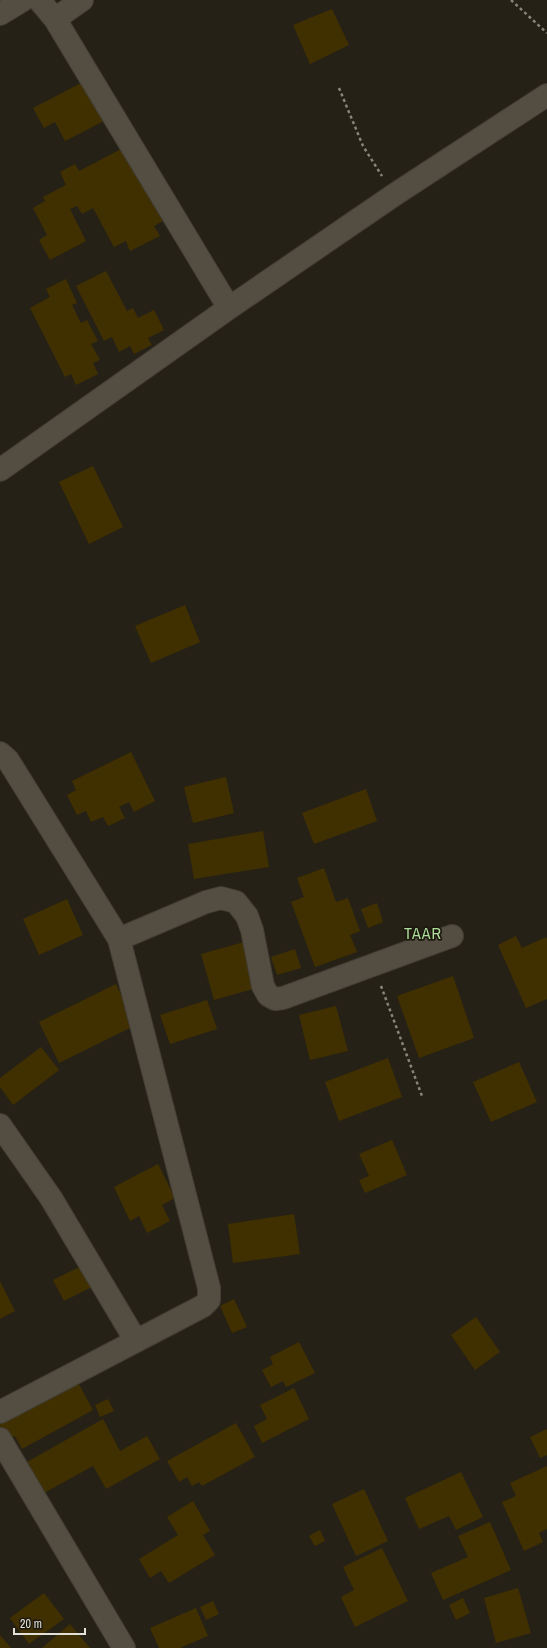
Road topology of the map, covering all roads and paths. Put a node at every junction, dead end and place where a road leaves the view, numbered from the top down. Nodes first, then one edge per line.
1 (23, 0) edge
2 (39, 0) edge
3 (82, 0) edge
4 (511, 0) edge
5 (0, 14) edge
6 (55, 18) junction
7 (547, 33) edge
8 (339, 88) dead end
9 (547, 95) edge
10 (394, 195) junction
11 (229, 308) junction
12 (0, 470) edge
13 (0, 753) edge
14 (452, 936) dead end
15 (119, 938) junction
16 (373, 965) junction
17 (422, 1096) dead end
18 (0, 1125) edge
19 (136, 1341) junction
20 (0, 1412) edge
21 (0, 1439) edge
22 (124, 1648) edge

1 - 5 street
2 - 6 street
3 - 6 street
4 - 7 path
6 - 11 street
8 - 10 path
9 - 10 street
10 - 11 street
11 - 12 street
13 - 15 street
14 - 16 street
15 - 16 street
15 - 19 street
16 - 17 path
18 - 19 street
19 - 20 street
21 - 22 street

